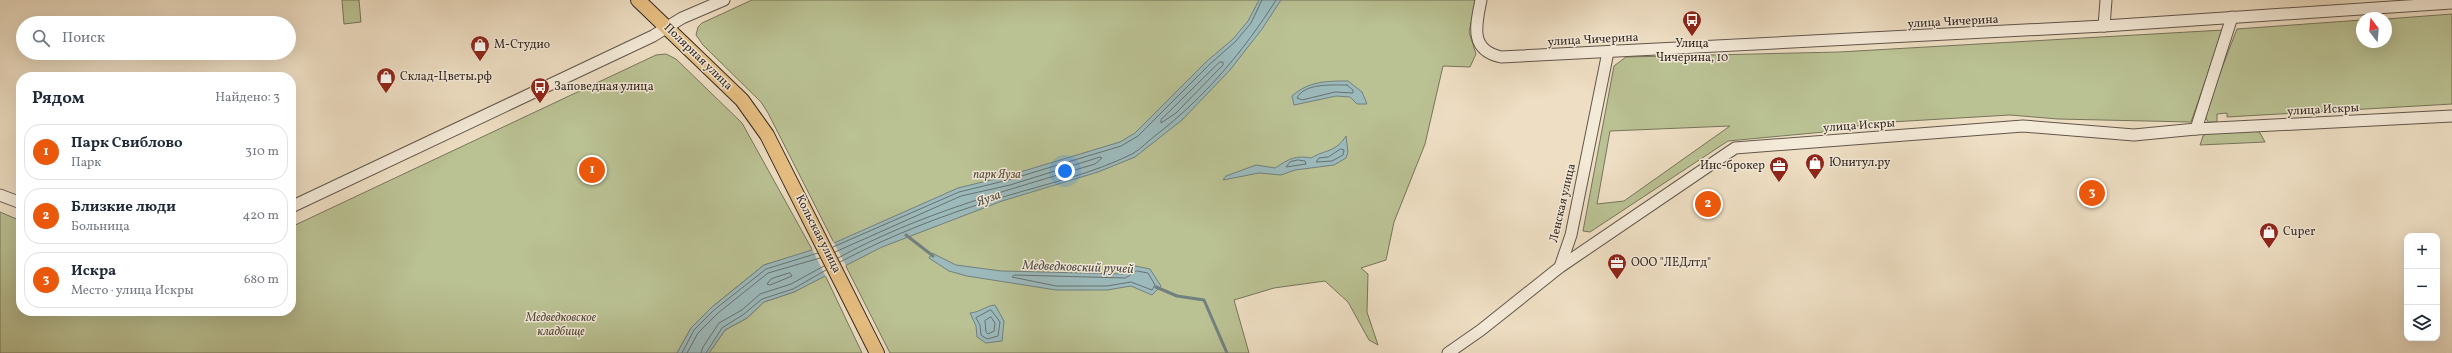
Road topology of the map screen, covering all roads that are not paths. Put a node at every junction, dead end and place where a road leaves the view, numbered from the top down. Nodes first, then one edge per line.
1 (638, 0) edge
2 (724, 0) edge
3 (1481, 0) edge
4 (2106, 0) edge
5 (2452, 2) edge
6 (2232, 17) junction
7 (2104, 26) junction
8 (667, 28) junction
9 (1608, 52) junction
10 (2452, 116) edge
11 (755, 118) joint
12 (2196, 130) junction
13 (0, 195) edge
14 (16, 201) edge
15 (296, 205) edge
16 (1560, 266) junction
17 (877, 353) edge
18 (1448, 353) edge

1 - 8 main road, Полярная улица
2 - 8 street
3 - 9 street, улица Чичерина
4 - 7 street
5 - 6 street, улица Чичерина
6 - 7 street, улица Чичерина
6 - 12 street
7 - 9 street, улица Чичерина
8 - 11 main road, Полярная улица
8 - 15 street
9 - 16 street, Ленская улица
10 - 12 street, улица Искры
11 - 17 main road, Кольская улица
12 - 16 street, улица Искры
13 - 14 street
16 - 18 street

